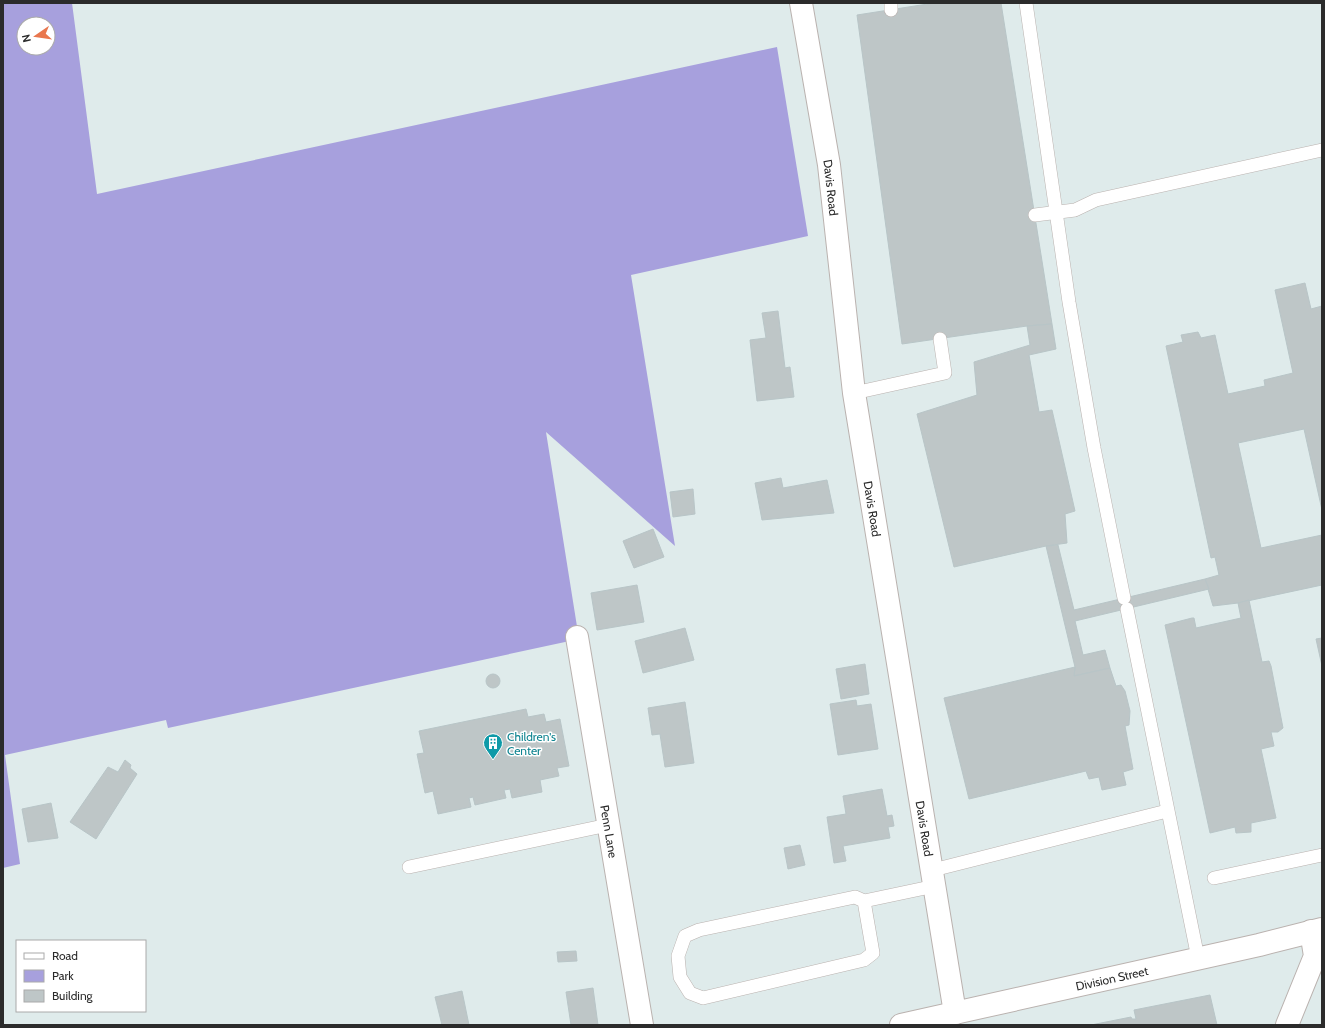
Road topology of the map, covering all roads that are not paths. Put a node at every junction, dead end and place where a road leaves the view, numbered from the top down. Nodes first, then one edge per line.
1 (801, 3) edge
2 (1026, 3) edge
3 (1322, 150) edge
4 (1056, 212) junction
5 (1035, 215) dead end
6 (940, 339) dead end
7 (854, 393) junction
8 (577, 637) dead end
9 (1168, 811) junction
10 (608, 825) junction
11 (1322, 855) edge
12 (409, 867) dead end
13 (934, 878) junction
14 (1214, 878) dead end
15 (864, 901) junction
16 (1317, 930) edge
17 (1198, 958) junction
18 (956, 1013) junction
19 (642, 1025) edge
20 (901, 1025) edge
21 (1287, 1025) edge

1 - 7 street, Davis Road
2 - 4 lane
3 - 4 lane
4 - 5 lane
4 - 9 lane
6 - 7 lane
7 - 13 street, Davis Road
8 - 10 street, Penn Lane
9 - 13 lane
9 - 17 lane
10 - 12 lane
10 - 19 street, Penn Lane
11 - 14 lane
13 - 15 lane
13 - 18 street, Davis Road
15 - 15 lane
16 - 17 street, Division Street
16 - 21 street
17 - 18 street, Division Street
18 - 20 street, Division Street

